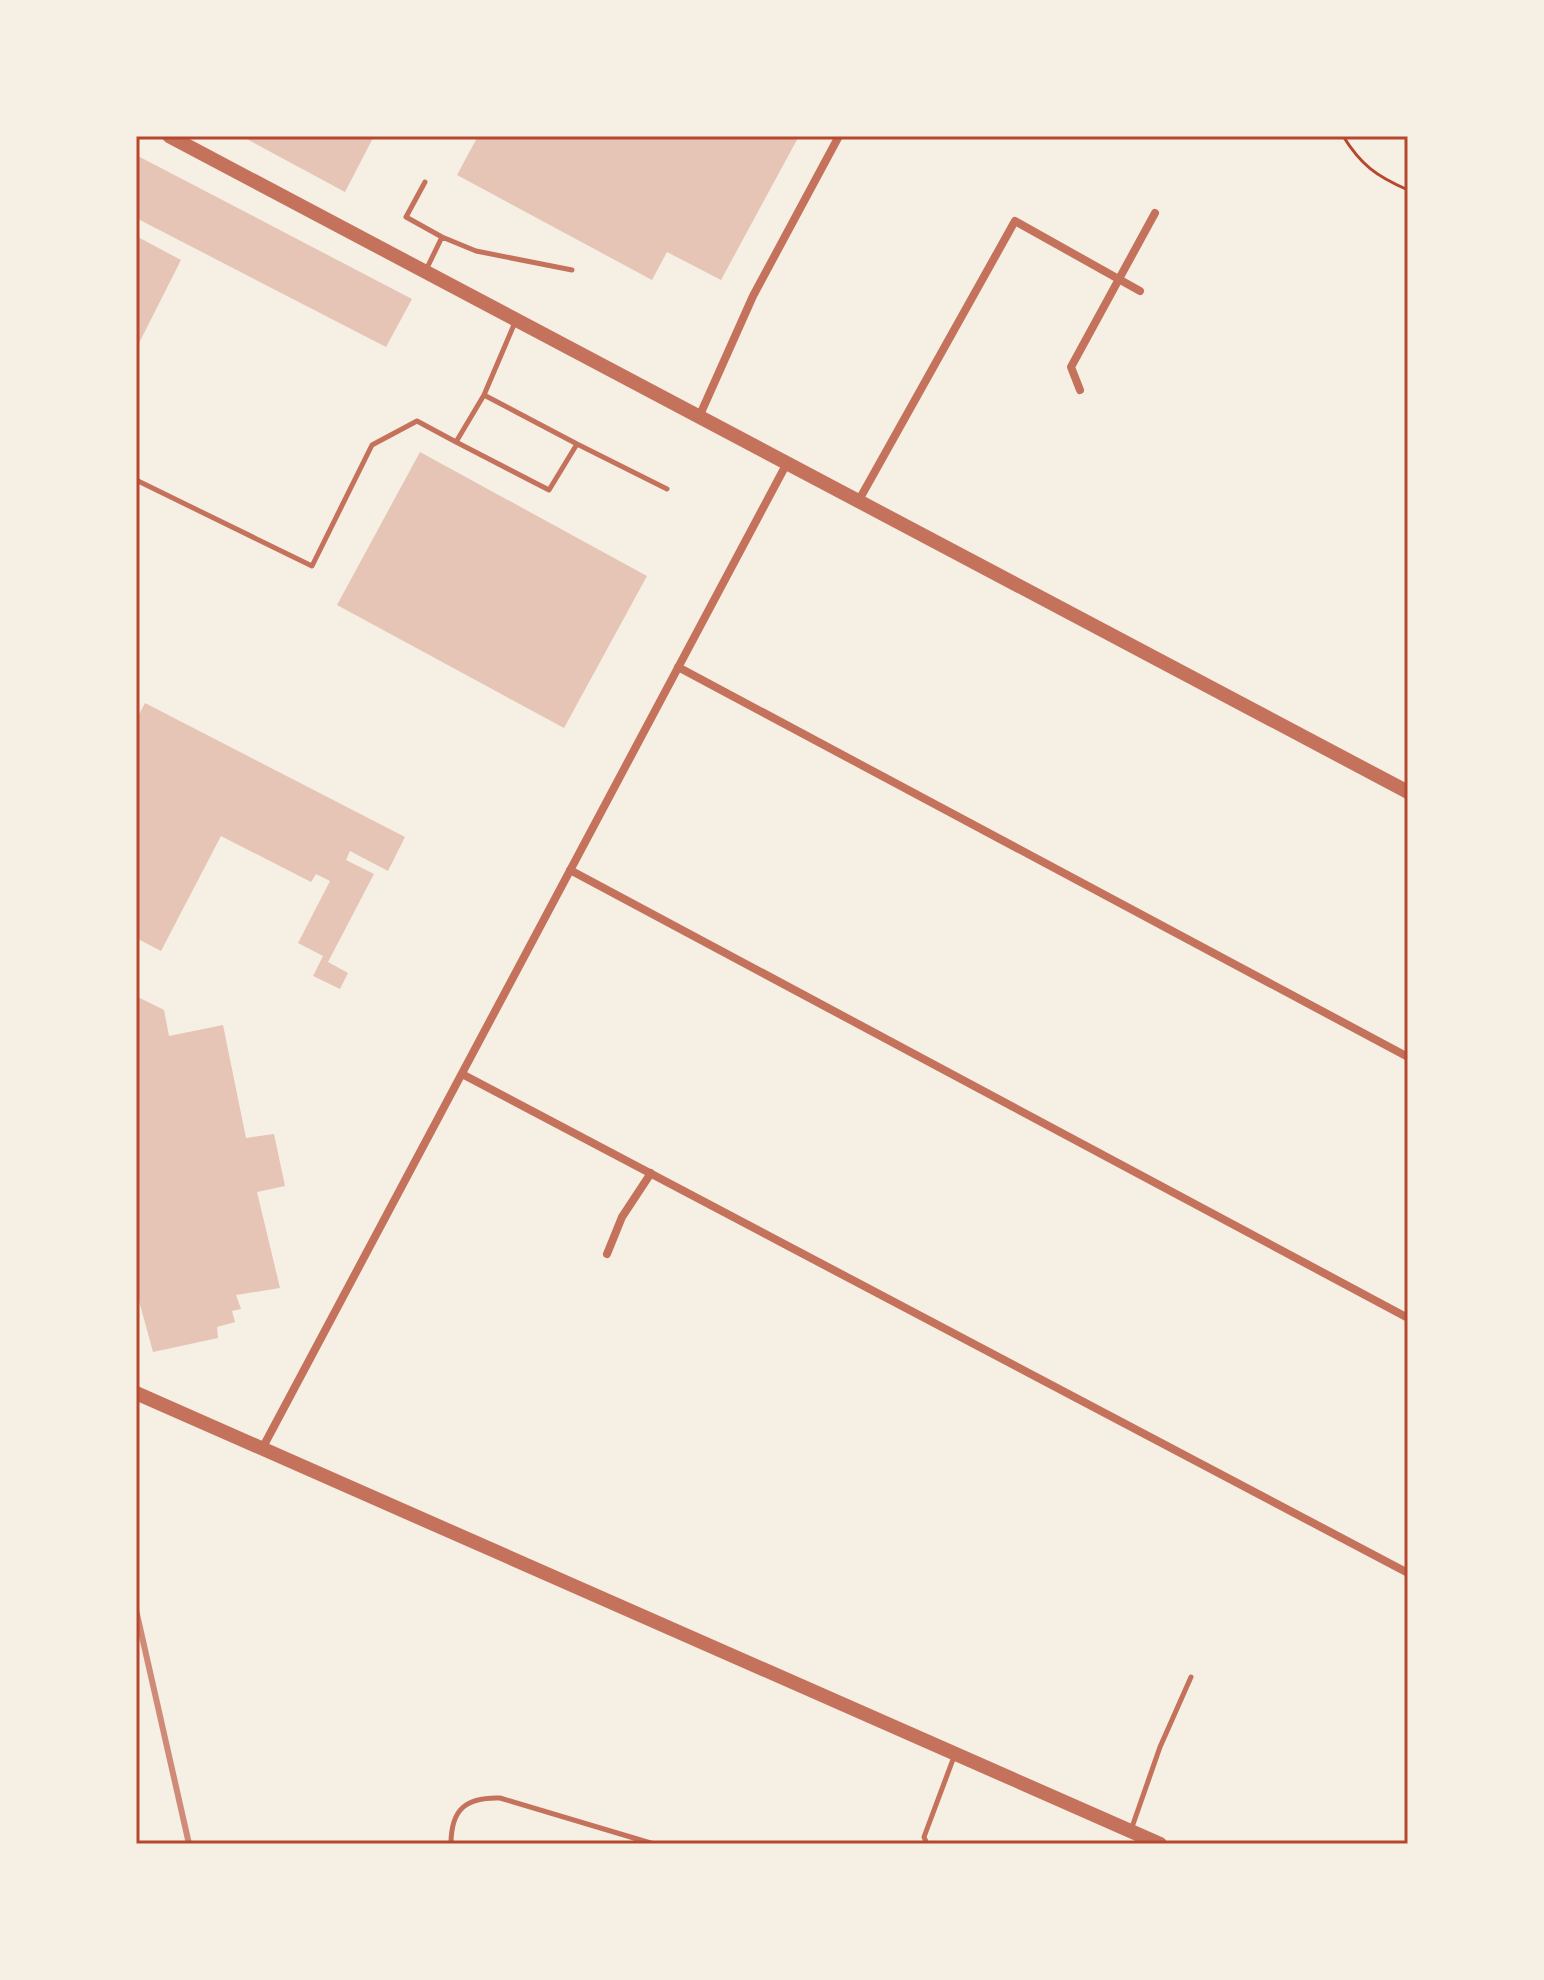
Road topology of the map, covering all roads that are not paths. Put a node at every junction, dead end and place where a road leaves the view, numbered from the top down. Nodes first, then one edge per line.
1 (169, 136) edge
2 (839, 136) edge
3 (425, 182) dead end
4 (1155, 213) dead end
5 (442, 237) junction
6 (572, 270) dead end
7 (425, 271) junction
8 (1119, 279) junction
9 (1140, 291) dead end
10 (516, 319) junction
11 (1080, 390) dead end
12 (484, 395) junction
13 (699, 417) junction
14 (456, 442) junction
15 (577, 444) junction
16 (787, 463) junction
17 (136, 480) edge
18 (667, 489) dead end
19 (859, 500) junction
20 (678, 667) junction
21 (1408, 792) edge
22 (570, 870) junction
23 (1408, 1057) edge
24 (462, 1074) junction
25 (651, 1173) junction
26 (607, 1254) dead end
27 (1408, 1318) edge
28 (136, 1393) edge
29 (263, 1447) junction
30 (1408, 1573) edge
31 (1191, 1677) dead end
32 (955, 1753) junction
33 (1134, 1836) edge
34 (451, 1844) edge
35 (654, 1844) edge
36 (927, 1844) edge
37 (1160, 1844) edge

1 - 7 street
2 - 13 street
3 - 5 lane
4 - 8 street
5 - 6 lane
5 - 7 lane
7 - 10 street
8 - 9 street
8 - 11 street
8 - 19 street
10 - 12 lane
10 - 13 street
12 - 14 lane
12 - 15 lane
13 - 16 street
14 - 15 lane
14 - 17 lane
15 - 18 lane
16 - 19 street
16 - 20 street
19 - 21 street
20 - 22 street
20 - 23 street
22 - 24 street
22 - 27 street
24 - 25 street
24 - 29 street
25 - 26 street
25 - 30 street
28 - 29 street
29 - 32 street
31 - 33 lane
32 - 33 street
32 - 36 lane
33 - 37 street
34 - 35 lane

